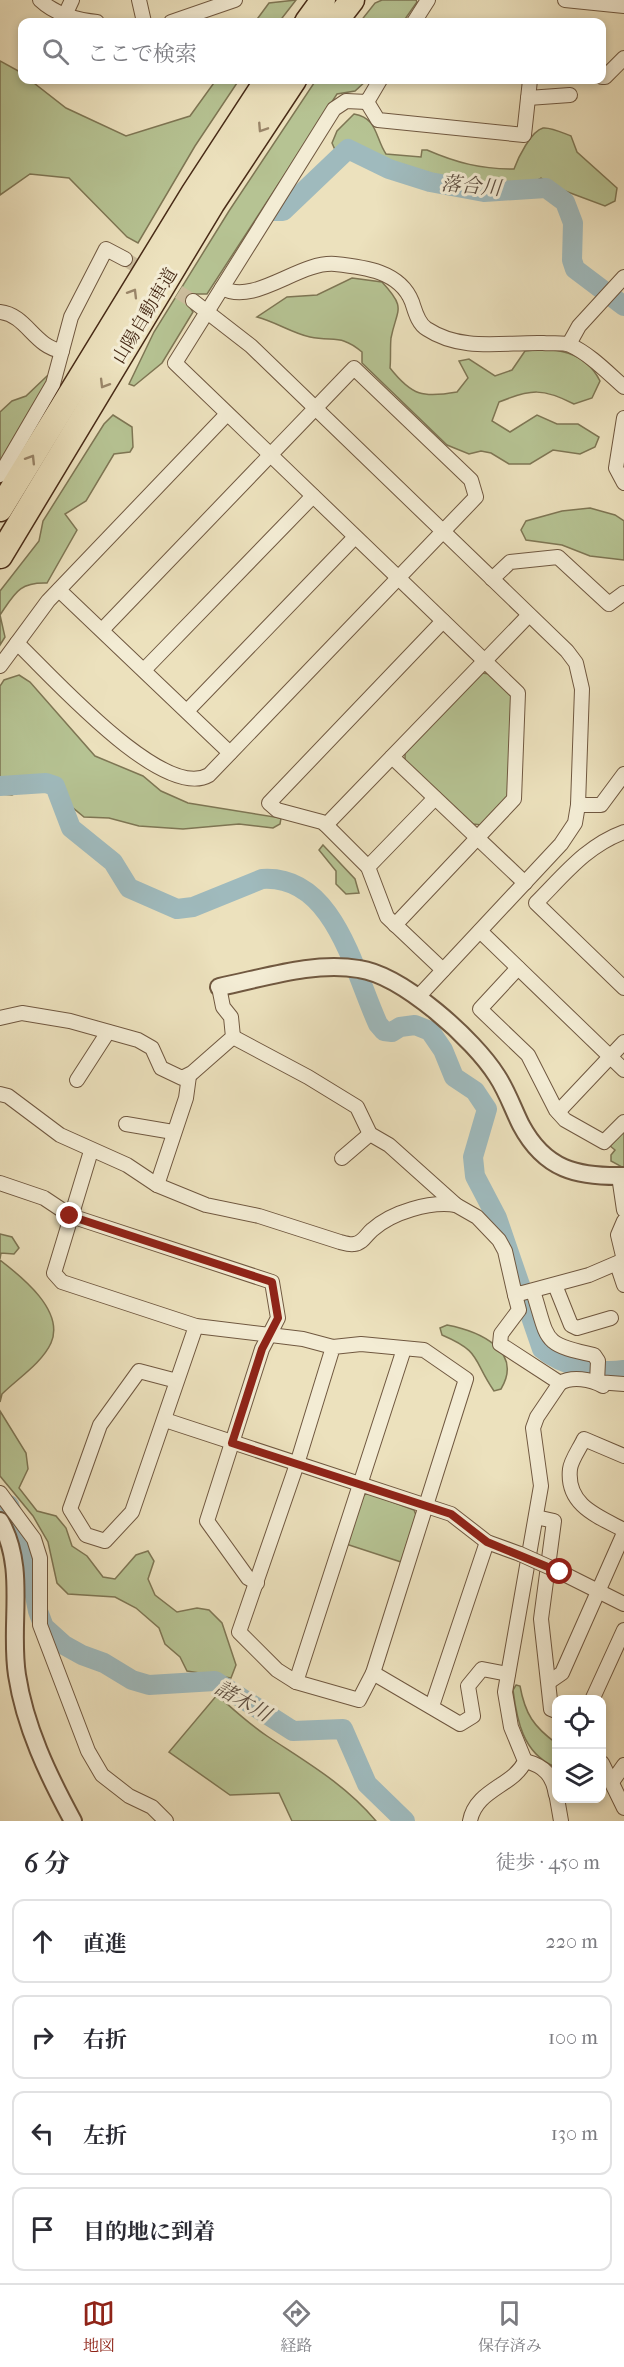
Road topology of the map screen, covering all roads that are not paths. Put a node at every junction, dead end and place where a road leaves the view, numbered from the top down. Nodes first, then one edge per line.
1 (40, 0) edge
2 (72, 0) edge
3 (139, 0) edge
4 (234, 0) edge
5 (323, 0) edge
6 (352, 0) edge
7 (428, 0) edge
8 (565, 0) edge
9 (624, 6) edge
10 (65, 15) junction
11 (79, 18) edge
12 (143, 18) edge
13 (185, 18) edge
14 (310, 18) edge
15 (338, 18) edge
16 (417, 18) edge
17 (624, 58) edge
18 (606, 76) edge
19 (264, 84) edge
20 (291, 84) edge
21 (378, 84) edge
22 (530, 84) edge
23 (570, 95) dead end
24 (528, 98) junction
25 (367, 102) junction
26 (125, 259) tunnel mouth
27 (624, 277) edge
28 (222, 288) junction
29 (619, 293) edge
30 (193, 301) tunnel mouth
31 (0, 312) edge
32 (207, 312) junction
33 (568, 344) junction
34 (62, 351) junction
35 (624, 387) edge
36 (315, 409) junction
37 (227, 414) junction
38 (624, 418) edge
39 (271, 455) junction
40 (0, 475) edge
41 (624, 483) edge
42 (313, 496) junction
43 (0, 509) edge
44 (443, 531) junction
45 (355, 537) junction
46 (0, 556) edge
47 (398, 578) junction
48 (492, 579) junction
49 (59, 590) junction
50 (624, 593) edge
51 (529, 615) junction
52 (443, 621) junction
53 (102, 630) junction
54 (17, 643) junction
55 (484, 661) junction
56 (0, 666) edge
57 (144, 670) junction
58 (187, 711) junction
59 (230, 753) junction
60 (392, 757) junction
61 (624, 774) edge
62 (435, 798) junction
63 (578, 805) junction
64 (326, 825) junction
65 (624, 832) edge
66 (477, 838) junction
67 (368, 867) junction
68 (525, 883) junction
69 (395, 925) junction
70 (480, 931) junction
71 (518, 968) junction
72 (443, 970) junction
73 (219, 987) joint
74 (624, 988) edge
75 (418, 997) junction
76 (0, 1018) edge
77 (108, 1032) junction
78 (233, 1037) junction
79 (624, 1042) edge
80 (610, 1057) junction
81 (624, 1070) edge
82 (189, 1076) junction
83 (77, 1080) dead end
84 (0, 1094) edge
85 (558, 1112) junction
86 (624, 1122) edge
87 (126, 1124) dead end
88 (174, 1132) junction
89 (370, 1134) junction
90 (91, 1150) junction
91 (342, 1158) dead end
92 (621, 1176) edge
93 (0, 1183) edge
94 (157, 1185) junction
95 (456, 1205) junction
96 (624, 1210) edge
97 (70, 1216) junction
98 (624, 1221) edge
99 (622, 1261) edge
100 (555, 1285) junction
101 (624, 1286) edge
102 (524, 1293) junction
103 (611, 1318) dead end
104 (196, 1326) junction
105 (270, 1336) junction
106 (333, 1347) junction
107 (404, 1349) junction
108 (597, 1372) junction
109 (177, 1381) junction
110 (560, 1383) junction
111 (624, 1384) edge
112 (624, 1394) edge
113 (165, 1420) junction
114 (232, 1443) junction
115 (624, 1456) edge
116 (297, 1464) junction
117 (361, 1485) junction
118 (0, 1493) edge
119 (425, 1506) junction
120 (536, 1517) junction
121 (0, 1521) edge
122 (624, 1532) edge
123 (487, 1542) junction
124 (257, 1583) junction
125 (599, 1591) junction
126 (624, 1604) edge
127 (624, 1630) edge
128 (373, 1672) junction
129 (508, 1674) junction
130 (296, 1682) junction
131 (549, 1682) junction
132 (594, 1695) edge
133 (432, 1706) junction
134 (552, 1709) edge
135 (525, 1761) junction
136 (624, 1765) edge
137 (606, 1771) edge
138 (552, 1777) edge
139 (612, 1782) junction
140 (558, 1803) edge
141 (624, 1808) edge
142 (73, 1821) edge
143 (166, 1821) edge
144 (470, 1821) edge
145 (561, 1821) edge

1 - 10 street
2 - 10 street
3 - 12 street
4 - 13 street
5 - 14 highway
6 - 15 highway
7 - 16 street
8 - 9 street
10 - 11 street
17 - 18 street
43 -> 19 highway, 山陽自動車道
20 -> 46 highway, 山陽自動車道
21 - 25 street
22 - 24 street
23 - 24 street
24 - 25 street
25 - 28 street
26 - 34 street
27 - 29 street
28 - 32 street
28 - 33 street
29 - 33 street
30 - 32 street
31 - 34 street
32 - 36 street
32 - 37 street
33 - 35 street
34 - 40 street
36 - 39 street
36 - 44 street
36 - 44 street
37 - 39 street
37 - 49 street
38 - 41 street
39 - 42 street
39 - 53 street
42 - 45 street
42 - 57 street
44 - 47 street
44 - 48 street
45 - 47 street
45 - 58 street
47 - 52 street
47 - 59 street
48 - 50 street
48 - 51 street
49 - 53 street
49 - 54 street
51 - 55 street
51 - 63 street
52 - 55 street
52 - 64 street
53 - 57 street
54 - 56 street
54 - 59 street
55 - 60 street
55 - 66 street
57 - 58 street
58 - 59 street
60 - 62 street
60 - 64 street
61 - 63 street
62 - 66 street
62 - 67 street
63 - 68 street
64 - 67 street
65 - 74 street
66 - 68 street
66 - 69 street
67 - 69 street
68 - 70 street
69 - 72 street
70 - 71 street
70 - 72 street
71 - 80 street
71 - 85 street
72 - 75 street
73 - 75 street
73 - 78 street
75 - 92 street
76 - 77 street
77 - 82 street
77 - 83 street
78 - 82 street
78 - 89 street
79 - 80 street
80 - 81 street
80 - 85 street
82 - 88 street
84 - 90 street
85 - 86 street
87 - 88 street
88 - 94 street
89 - 91 street
89 - 95 street
90 - 94 street
90 - 97 street
92 - 96 street
93 - 97 street
94 - 95 street
95 - 102 street
97 - 104 street
97 - 105 street
98 - 99 street
99 - 100 street
99 - 101 street
100 - 102 street
100 - 103 street
102 - 108 street
102 - 110 street
104 - 105 street
104 - 109 street
105 - 106 street
105 - 114 street
106 - 107 street
106 - 116 street
107 - 117 street
107 - 119 street
108 - 110 street
108 - 111 street
108 - 112 street
109 - 113 street
109 - 113 street
110 - 120 street
113 - 114 street
114 - 116 street
114 - 124 street
115 - 122 street
116 - 117 street
116 - 124 street
117 - 119 street
117 - 130 street
118 - 143 street
119 - 123 street
119 - 128 street
120 - 129 street
120 - 131 street
121 - 142 street
122 - 125 street
123 - 125 street, bridge
123 - 133 street
124 - 130 street
125 - 126 street
125 - 131 street
127 - 132 street
128 - 130 street
128 - 133 street
129 - 133 street
129 - 135 street
131 - 134 street
135 - 138 street
135 - 144 street
136 - 139 street
137 - 139 street
139 - 141 street
140 - 145 street

